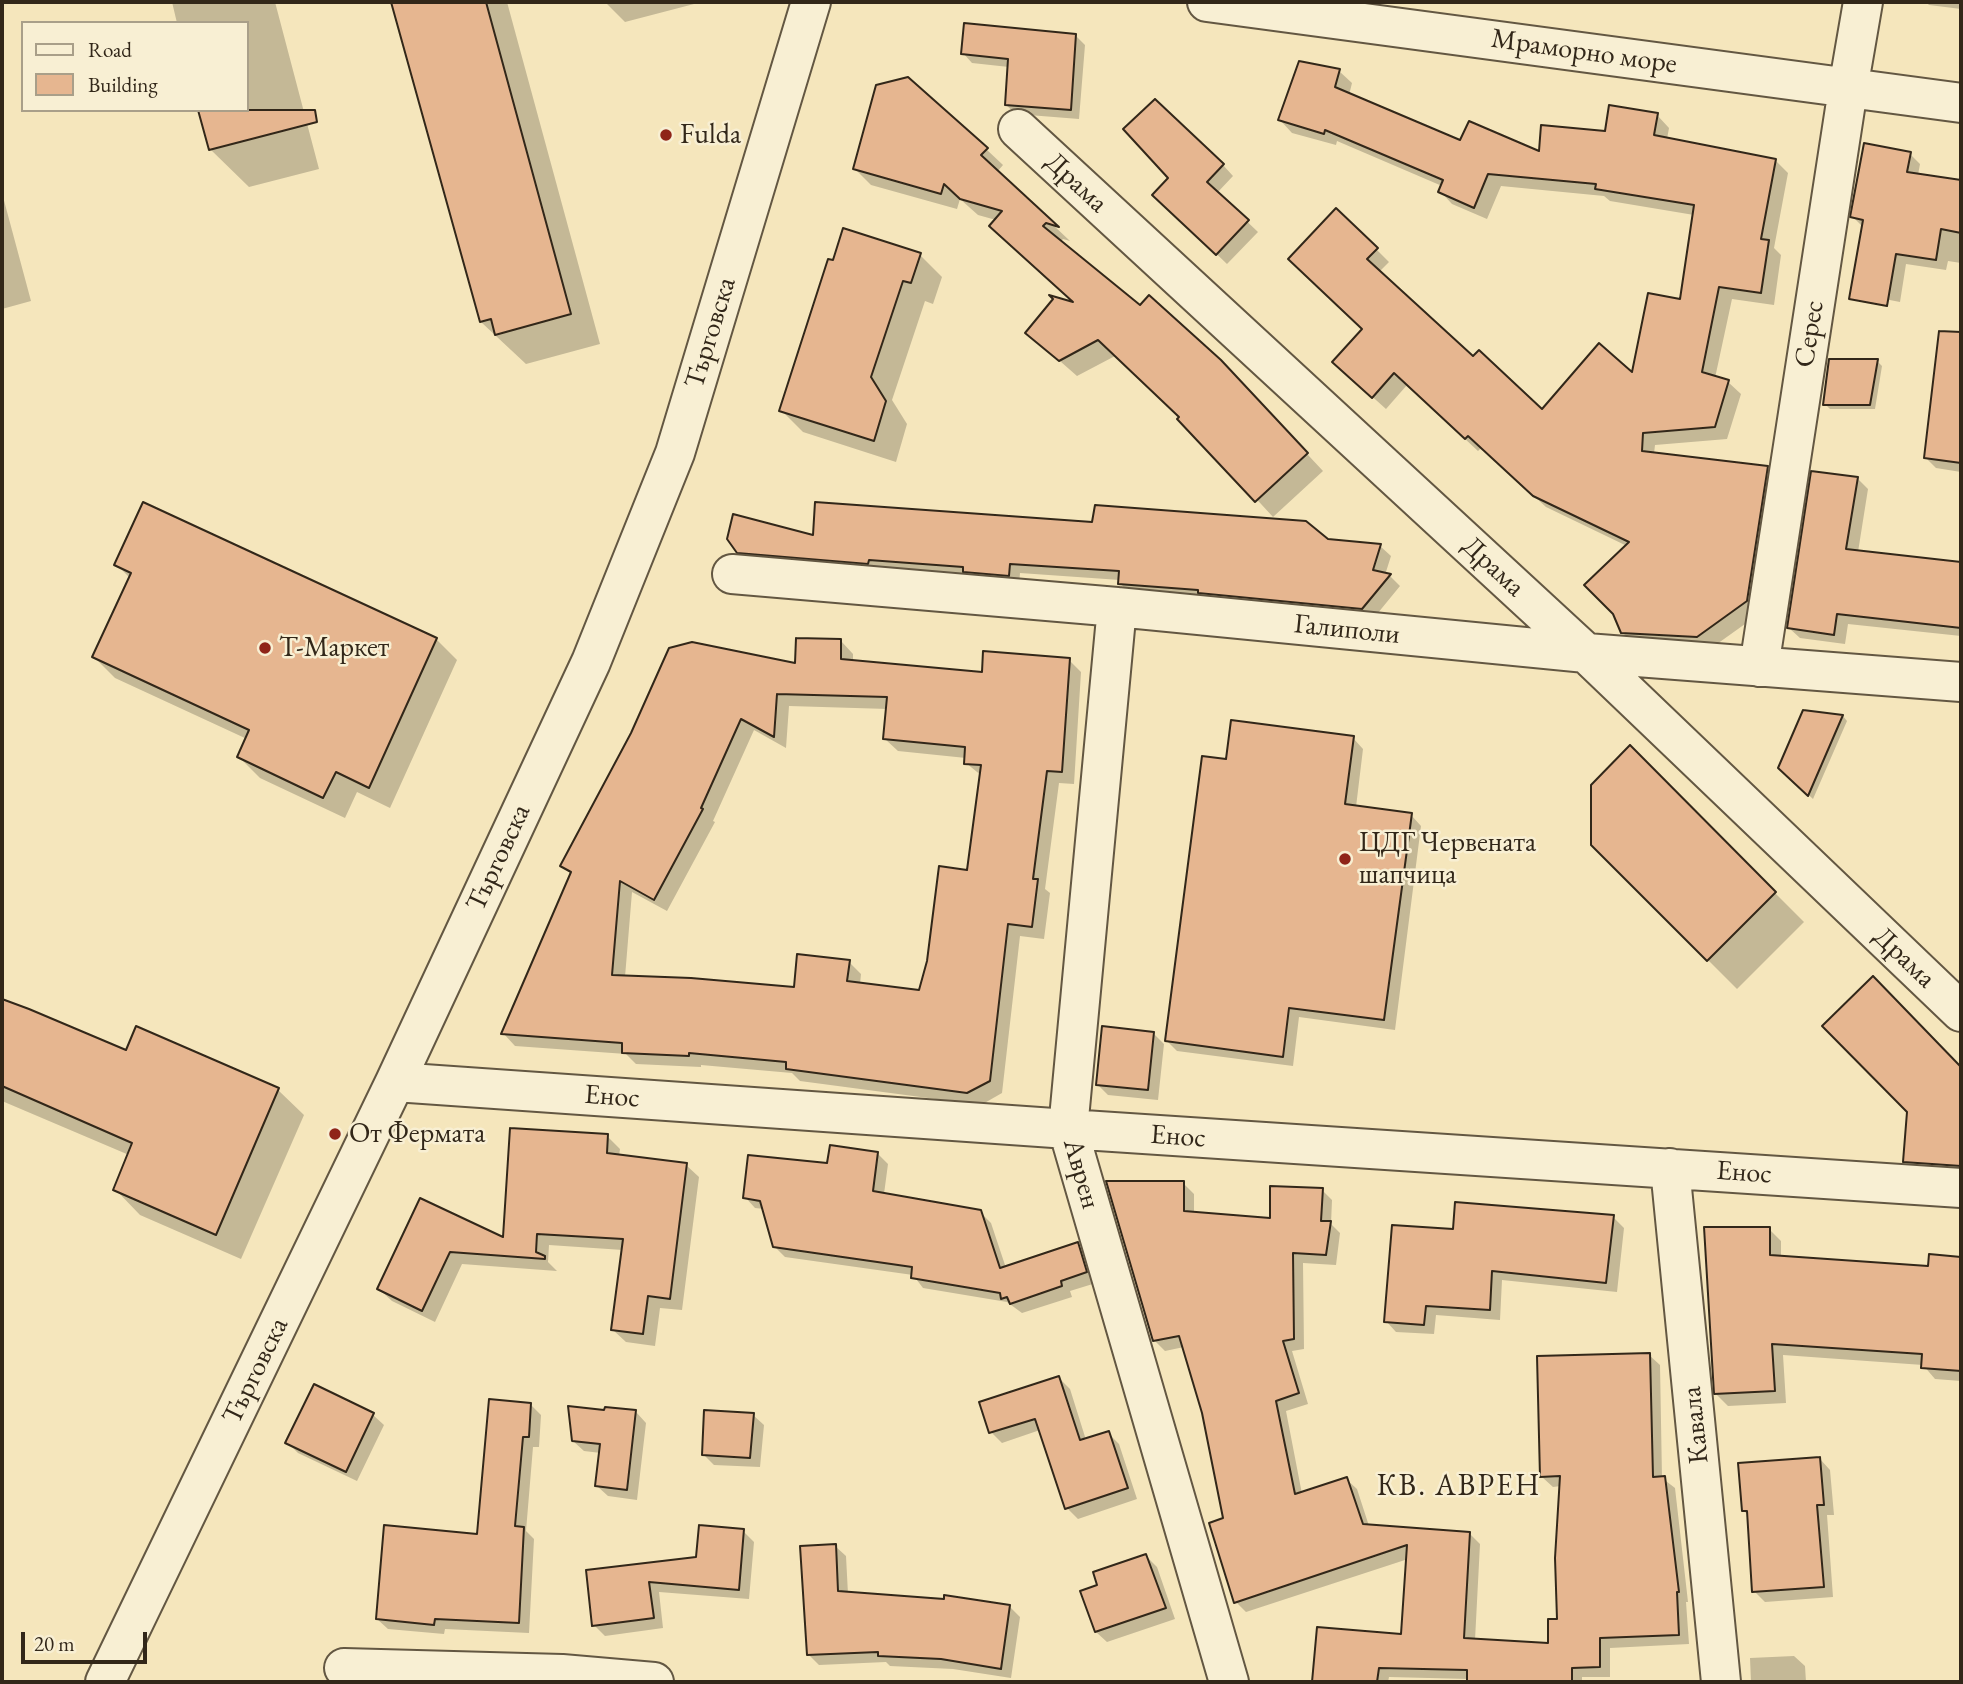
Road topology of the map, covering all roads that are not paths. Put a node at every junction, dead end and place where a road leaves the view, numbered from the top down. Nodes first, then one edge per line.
1 (811, 2) edge
2 (1207, 2) edge
3 (1863, 2) edge
4 (1395, 14) edge
5 (1848, 89) junction
6 (1961, 103) edge
7 (1017, 129) dead end
8 (732, 574) dead end
9 (1116, 607) junction
10 (1586, 653) junction
11 (1759, 667) junction
12 (1961, 682) edge
13 (1961, 1012) edge
14 (395, 1082) junction
15 (1068, 1129) junction
16 (1670, 1168) junction
17 (1961, 1188) edge
18 (344, 1668) dead end
19 (564, 1678) edge
20 (105, 1682) edge
21 (654, 1682) edge
22 (1229, 1682) edge
23 (1721, 1682) edge

1 - 14 street, Търговска
2 - 4 street, Мраморно море
3 - 5 street, Серес
4 - 5 street, Мраморно море
5 - 6 street, Мраморно море
5 - 11 street, Серес
7 - 10 street, Драма
8 - 9 street, Галиполи
9 - 10 street, Галиполи
9 - 15 street, Аврен
10 - 11 street, Галиполи
10 - 13 street, Драма
11 - 12 street, Галиполи
14 - 15 street, Енос
14 - 20 street, Търговска
15 - 16 street, Енос
15 - 22 street, Аврен
16 - 17 street, Енос
16 - 23 street, Кавала
18 - 19 street
19 - 21 street

